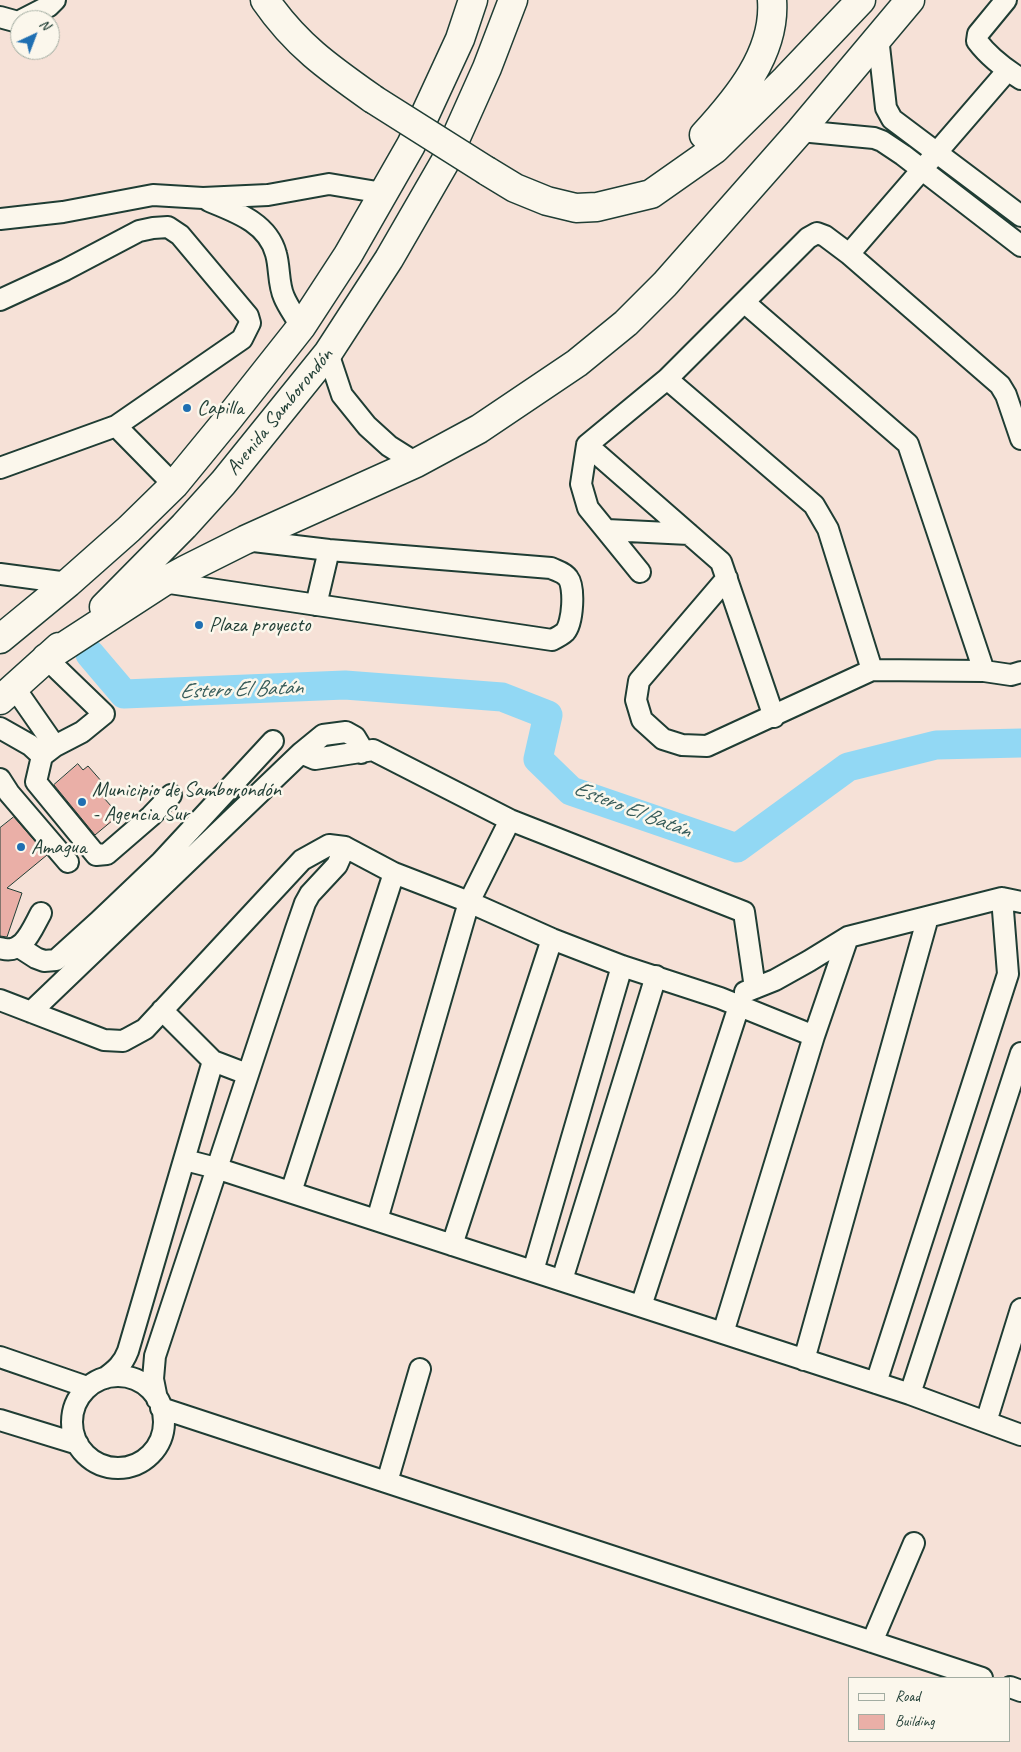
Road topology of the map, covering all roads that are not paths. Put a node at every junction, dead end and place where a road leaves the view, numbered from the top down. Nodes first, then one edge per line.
1 (55, 0) edge
2 (265, 0) edge
3 (284, 0) edge
4 (464, 0) edge
5 (473, 0) edge
6 (513, 0) edge
7 (530, 0) edge
8 (772, 0) edge
9 (841, 0) edge
10 (861, 0) edge
11 (910, 0) edge
12 (1006, 0) edge
13 (41, 10) edge
14 (878, 38) junction
15 (460, 39) junction
16 (487, 68) junction
17 (1014, 75) edge
18 (377, 93) junction
19 (800, 130) junction
20 (690, 151) junction
21 (938, 152) junction
22 (490, 167) junction
23 (921, 170) junction
24 (383, 193) junction
25 (203, 198) junction
26 (1021, 216) edge
27 (0, 219) edge
28 (1021, 246) edge
29 (849, 254) junction
30 (0, 300) edge
31 (744, 302) junction
32 (301, 327) junction
33 (328, 353) junction
34 (667, 379) junction
35 (116, 426) junction
36 (1021, 440) edge
37 (587, 445) junction
38 (416, 463) junction
39 (0, 468) edge
40 (174, 485) junction
41 (607, 530) junction
42 (689, 534) junction
43 (245, 540) junction
44 (329, 550) junction
45 (640, 572) dead end
46 (0, 574) edge
47 (727, 578) junction
48 (163, 582) junction
49 (68, 583) junction
50 (316, 604) junction
51 (0, 639) edge
52 (46, 658) junction
53 (872, 670) junction
54 (984, 671) junction
55 (1021, 672) edge
56 (7, 694) edge
57 (774, 716) junction
58 (0, 728) edge
59 (273, 741) dead end
60 (49, 751) junction
61 (3, 791) edge
62 (170, 795) dead end
63 (510, 820) junction
64 (345, 847) junction
65 (68, 862) dead end
66 (394, 873) junction
67 (1012, 900) edge
68 (469, 902) junction
69 (41, 913) dead end
70 (928, 917) junction
71 (848, 937) junction
72 (552, 939) junction
73 (9, 947) edge
74 (622, 966) junction
75 (656, 976) junction
76 (755, 988) junction
77 (720, 998) junction
78 (0, 1000) edge
79 (740, 1006) junction
80 (162, 1010) junction
81 (31, 1012) junction
82 (814, 1036) junction
83 (1021, 1053) edge
84 (214, 1062) junction
85 (247, 1074) junction
86 (185, 1160) junction
87 (216, 1168) junction
88 (291, 1192) junction
89 (376, 1220) junction
90 (452, 1245) junction
91 (533, 1271) junction
92 (562, 1280) junction
93 (641, 1306) junction
94 (1021, 1310) edge
95 (723, 1333) junction
96 (0, 1357) edge
97 (804, 1360) junction
98 (420, 1369) dead end
99 (105, 1378) junction
100 (876, 1383) junction
101 (87, 1387) junction
102 (910, 1394) junction
103 (159, 1404) junction
104 (0, 1420) edge
105 (986, 1422) junction
106 (1021, 1435) edge
107 (78, 1444) junction
108 (387, 1482) junction
109 (914, 1543) dead end
110 (872, 1642) junction
111 (979, 1677) edge

1 - 13 street
2 - 18 highway
3 - 18 highway
4 - 15 highway
5 - 15 highway
6 - 16 highway
7 - 16 highway
8 - 20 highway
9 - 20 highway
10 - 22 highway
11 - 14 highway
12 - 17 street
14 - 19 highway
14 - 21 street
15 - 24 highway, Avenida Samborondón
16 - 33 highway, Avenida Samborondón
17 - 21 street
18 - 22 highway
19 - 23 street
19 - 38 highway
20 - 22 highway
21 - 23 street
21 - 26 street
23 - 28 street
23 - 29 street
24 - 25 street
24 - 32 highway, Avenida Samborondón
25 - 27 street
25 - 32 street
29 - 31 street
29 - 36 street
30 - 35 street
31 - 34 street
31 - 54 street
32 - 40 highway, Avenida Samborondón
33 - 38 street
33 - 52 highway, Avenida Samborondón
34 - 37 street
34 - 53 street
35 - 39 street
35 - 40 street
37 - 41 street
37 - 42 street
38 - 43 highway
40 - 49 highway, Avenida Samborondón
41 - 42 street
41 - 45 street
42 - 47 street
43 - 44 street
43 - 48 highway
44 - 50 street
44 - 50 street
46 - 49 street
47 - 57 street
47 - 57 street
48 - 50 street
48 - 52 highway
49 - 51 highway, Avenida Samborondón
52 - 56 highway, Avenida Samborondón
52 - 60 street
53 - 54 street
53 - 57 street
54 - 55 street
56 - 60 street
58 - 60 street
59 - 73 street
60 - 62 street
61 - 65 street
63 - 68 street
63 - 76 street
63 - 81 street
64 - 66 street
64 - 80 street
64 - 85 street
66 - 68 street
66 - 88 street
67 - 70 street
67 - 100 street
68 - 72 street
68 - 89 street
69 - 73 street
70 - 71 street
70 - 97 street
71 - 76 street
71 - 82 street
72 - 74 street
72 - 90 street
74 - 75 street
74 - 91 street
75 - 77 street
75 - 92 street
76 - 77 street
77 - 79 street
78 - 81 street
79 - 82 street
79 - 93 street
80 - 81 street
80 - 84 street
82 - 95 street
83 - 102 street
84 - 85 street
84 - 86 street
85 - 87 street
86 - 87 street
86 - 99 street
87 - 88 street
87 - 103 street
88 - 89 street
89 - 90 street
90 - 91 street
91 - 92 street
92 - 93 street
93 - 95 street
94 - 105 street
95 - 97 street
96 - 101 street
97 - 100 street
98 - 108 street
99 - 101 street
99 - 103 street
100 - 102 street
101 - 107 street
102 - 105 street
103 - 107 street
103 - 108 street
104 - 107 street
105 - 106 street
108 - 110 street
109 - 110 street
110 - 111 street

